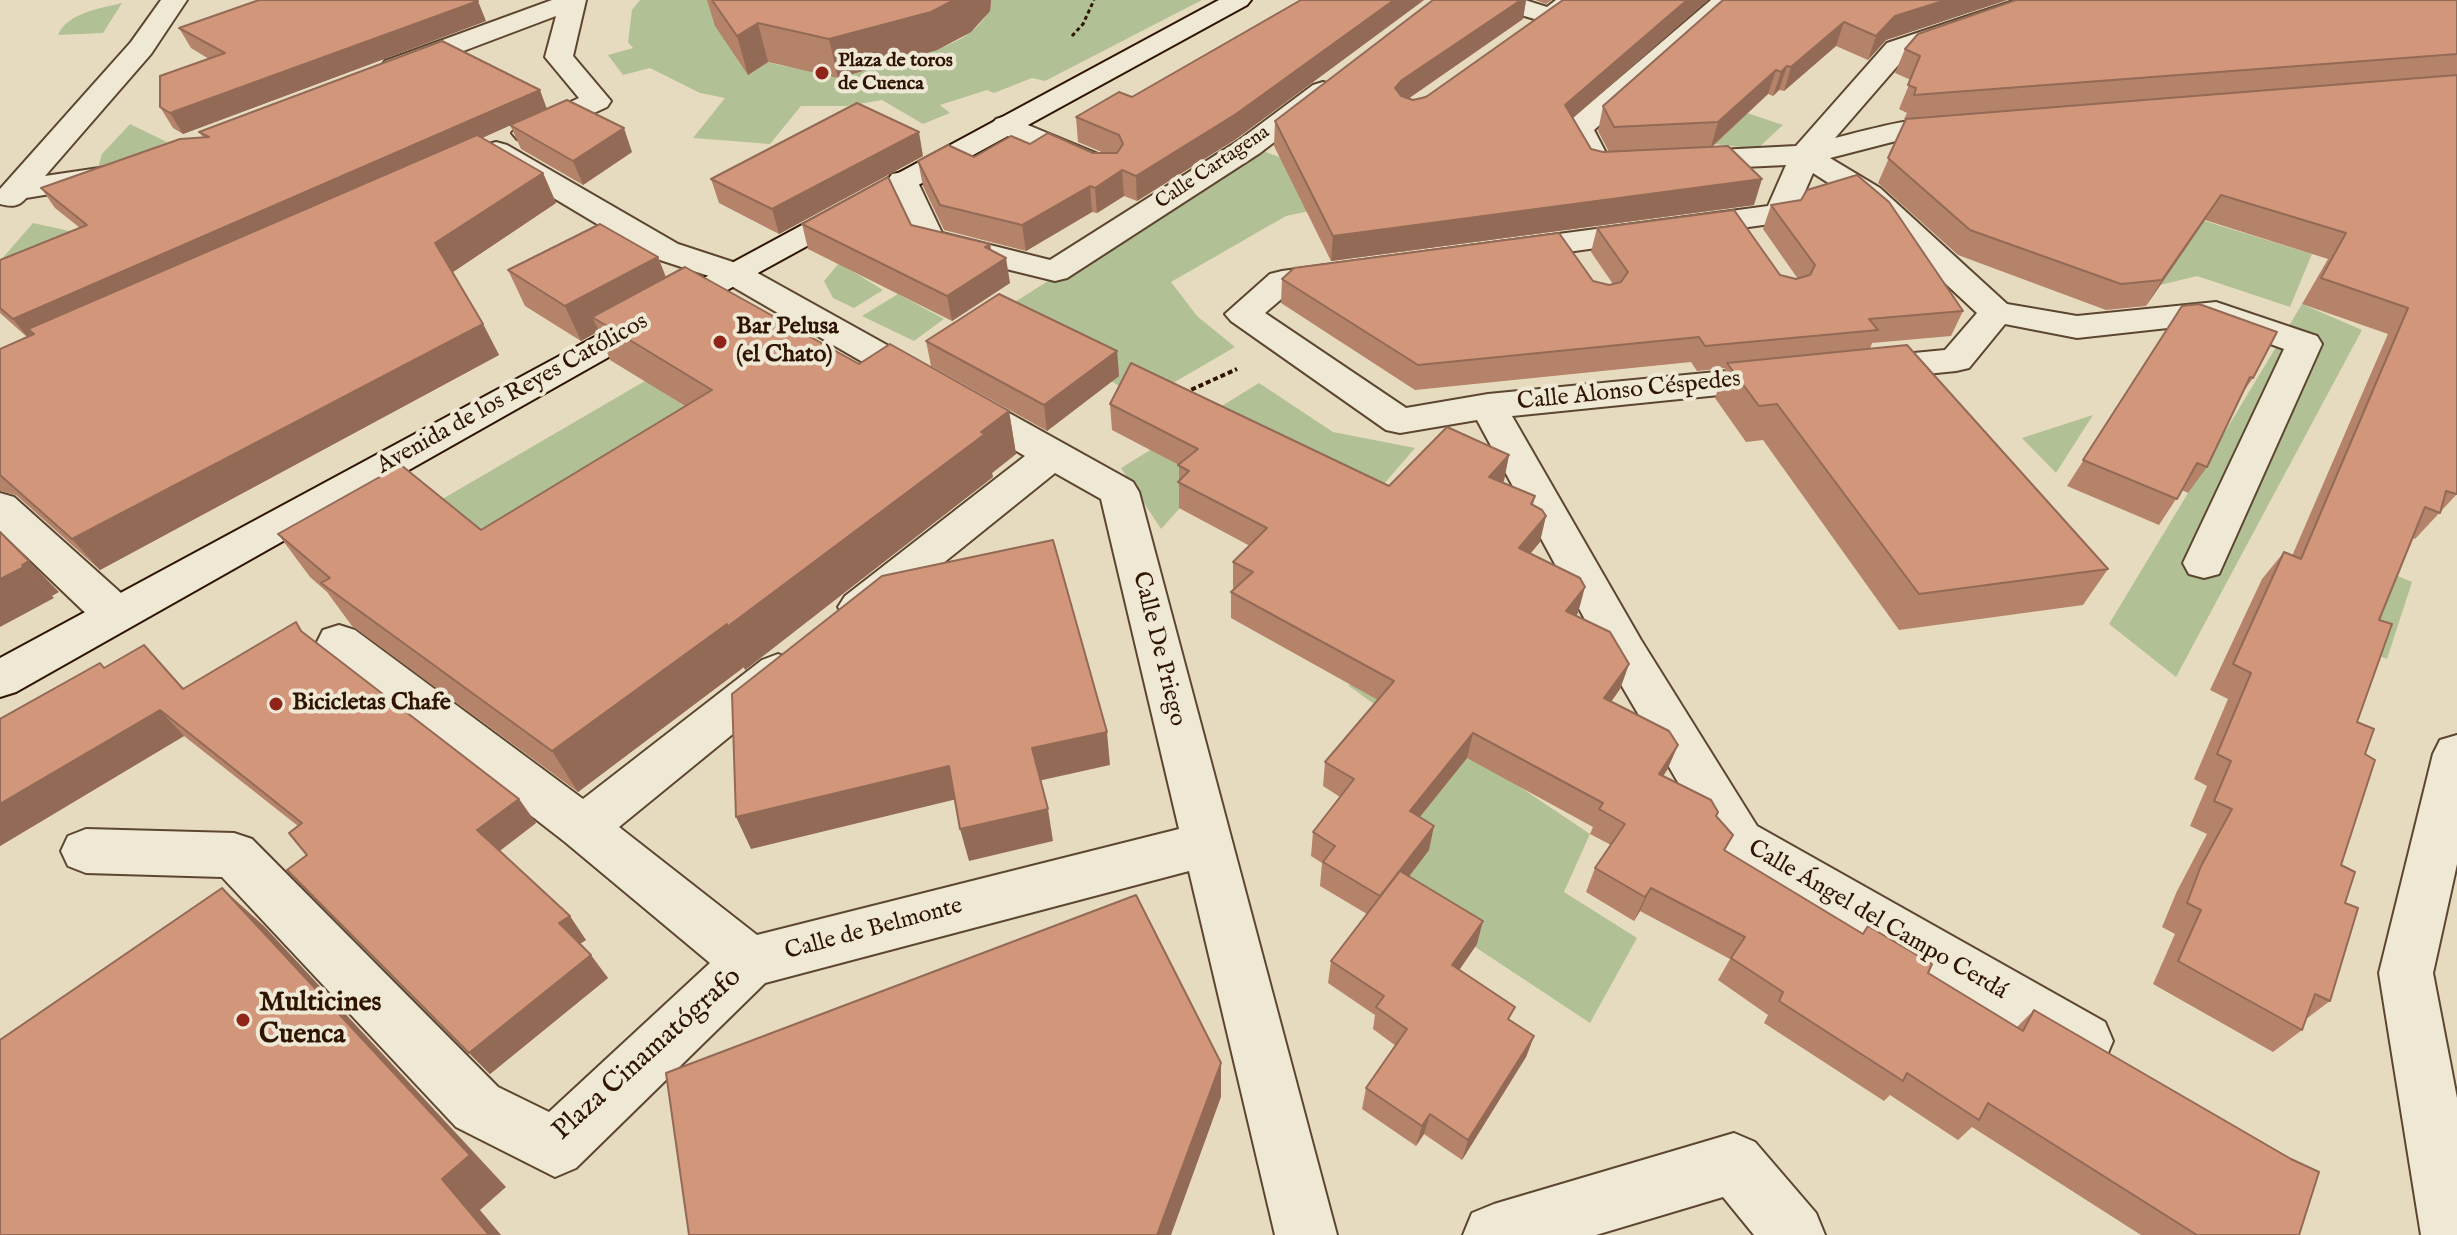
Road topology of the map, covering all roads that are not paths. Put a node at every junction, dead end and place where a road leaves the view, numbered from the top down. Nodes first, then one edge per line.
1 (573, 0) edge
2 (1238, 0) edge
3 (1497, 0) edge
4 (1727, 0) edge
5 (2041, 0) edge
6 (185, 4) edge
7 (1562, 8) edge
8 (1526, 34) edge
9 (1346, 73) edge
10 (367, 78) edge
11 (1990, 124) edge
12 (1006, 125) junction
13 (1805, 155) junction
14 (137, 165) edge
15 (1107, 168) edge
16 (903, 181) junction
17 (8, 199) edge
18 (1564, 243) junction
19 (733, 273) junction
20 (1587, 275) edge
21 (1996, 312) junction
22 (1488, 406) junction
23 (1053, 454) junction
24 (0, 507) edge
25 (2204, 563) dead end
26 (115, 614) junction
27 (339, 642) edge
28 (0, 679) edge
29 (2457, 754) edge
30 (583, 827) junction
31 (1207, 844) junction
32 (86, 851) dead end
33 (749, 962) junction
34 (2120, 1061) edge
35 (1306, 1235) edge
36 (1494, 1235) edge
37 (1794, 1235) edge
38 (2452, 1235) edge

1 - 10 street
1 - 19 street, Calle De Priego
2 - 12 street, Avenida de los Reyes Católicos
3 - 7 street
4 - 13 street
5 - 13 street
6 - 17 street
7 - 8 street
9 - 16 street, Calle Cartagena
11 - 13 street
12 - 15 street
12 - 16 street, Avenida de los Reyes Católicos
13 - 18 street
13 - 21 street
14 - 17 street
16 - 19 street, Avenida de los Reyes Católicos
18 - 20 street
18 - 22 street, Calle Alonso Céspedes
19 - 23 street, Calle De Priego
19 - 26 street, Avenida de los Reyes Católicos
21 - 22 street, Calle Alonso Céspedes
21 - 25 street
22 - 34 street, Calle Ángel del Campo Cerdá
23 - 30 street
23 - 31 street, Calle De Priego
24 - 26 street
26 - 28 street, Avenida de los Reyes Católicos
27 - 30 street
29 - 38 street
30 - 33 street
31 - 33 street, Calle de Belmonte
31 - 35 street, Calle De Priego
32 - 33 street, Plaza Cinamatógrafo
36 - 37 street

